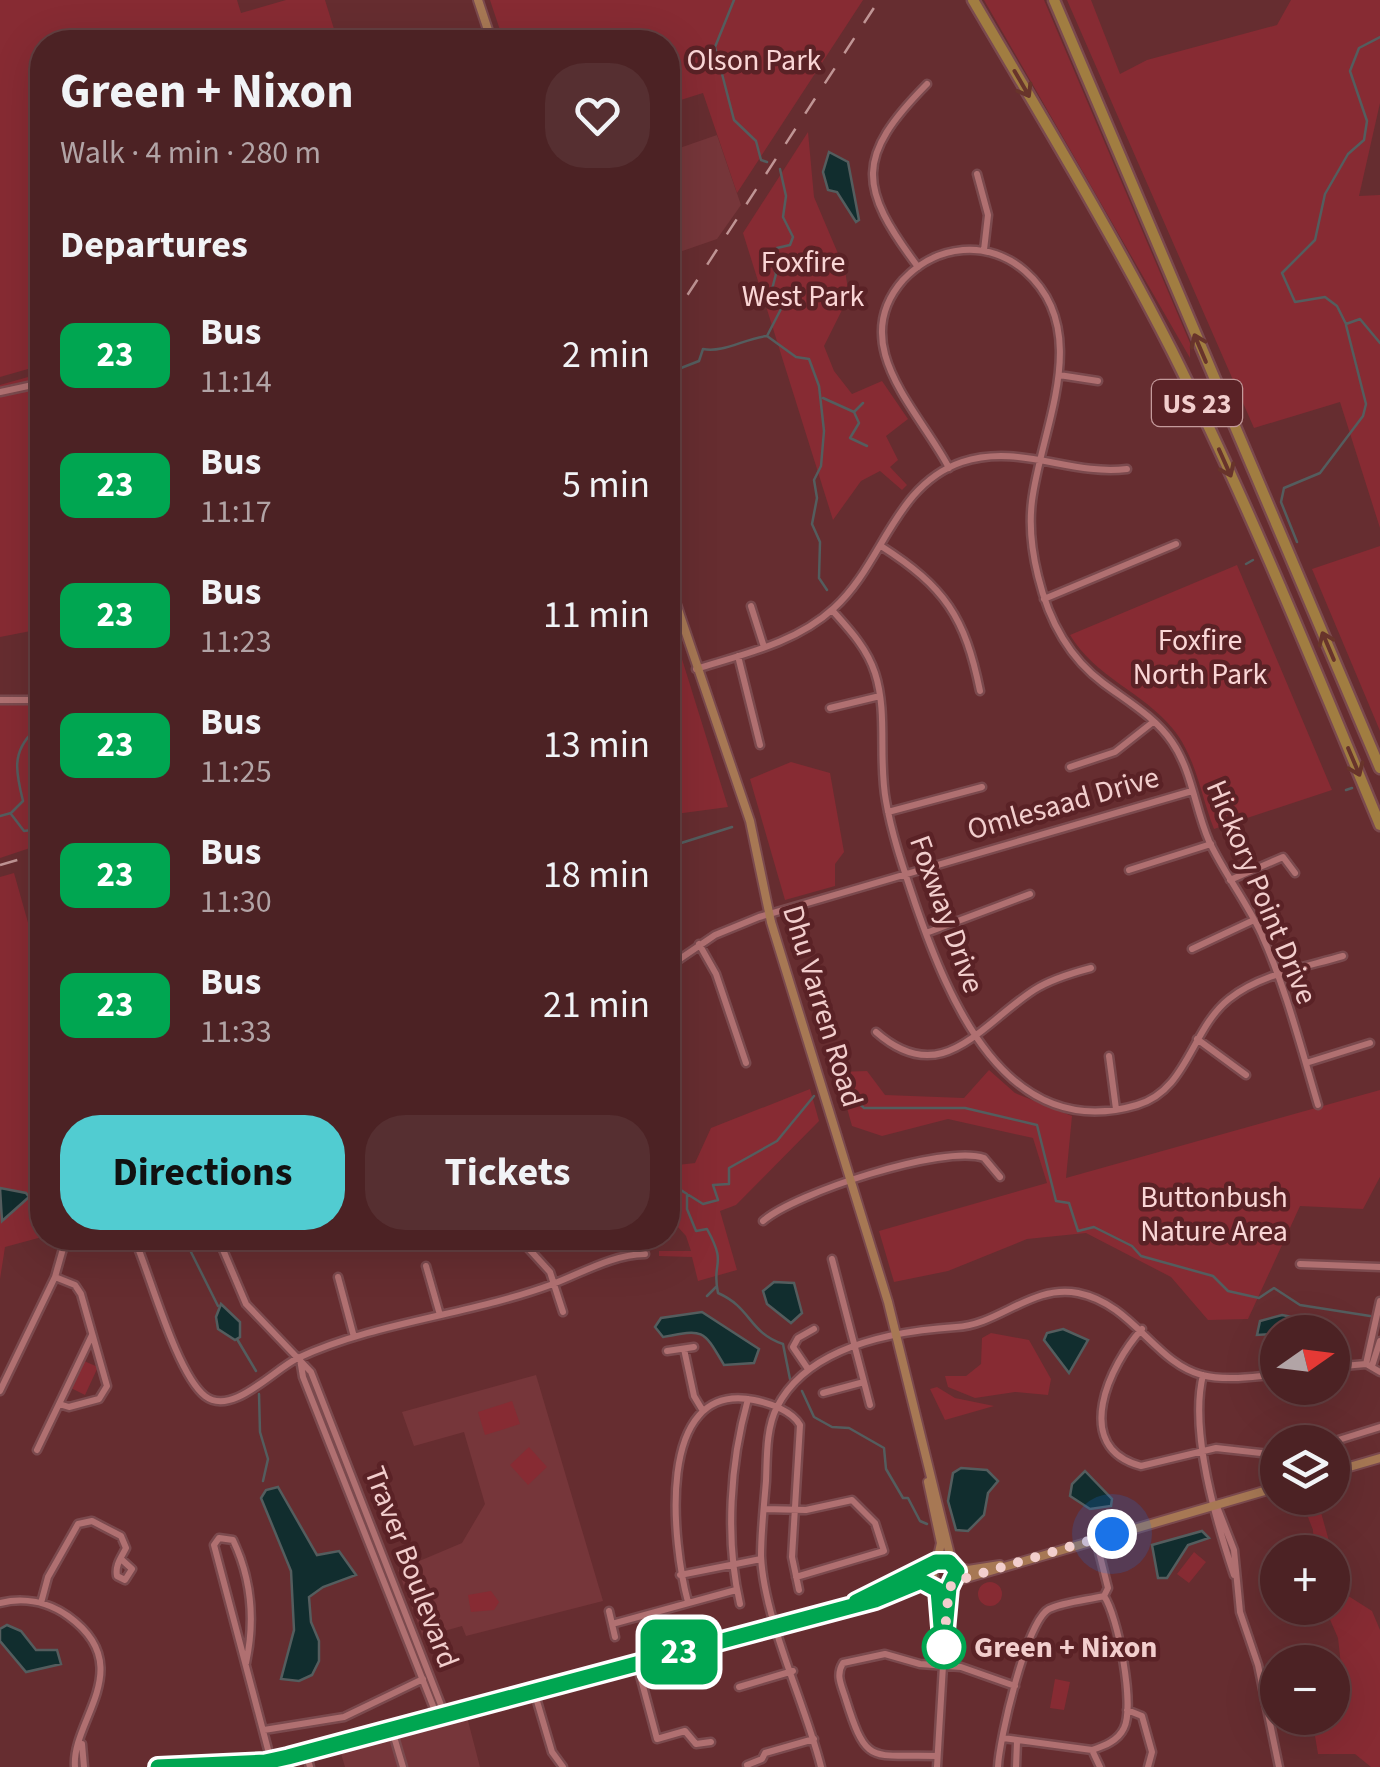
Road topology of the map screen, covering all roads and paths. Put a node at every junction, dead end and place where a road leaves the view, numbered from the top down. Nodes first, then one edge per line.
1 (478, 0) edge
2 (973, 0) edge
3 (1054, 0) edge
4 (488, 30) edge
5 (926, 84) dead end
6 (976, 174) dead end
7 (984, 250) junction
8 (918, 266) junction
9 (1059, 375) junction
10 (1098, 381) dead end
11 (30, 386) edge
12 (0, 392) edge
13 (1039, 459) junction
14 (949, 468) junction
15 (1127, 470) dead end
16 (1176, 544) dead end
17 (881, 546) junction
18 (1044, 599) junction
19 (751, 606) dead end
20 (832, 610) junction
21 (680, 618) edge
22 (764, 648) junction
23 (738, 656) junction
24 (696, 669) junction
25 (980, 691) dead end
26 (880, 696) junction
27 (0, 700) edge
28 (30, 700) edge
29 (830, 708) dead end
30 (1153, 722) junction
31 (760, 744) dead end
32 (1070, 767) dead end
33 (1380, 768) edge
34 (982, 787) dead end
35 (1192, 791) junction
36 (888, 812) junction
37 (1380, 826) edge
38 (1211, 844) junction
39 (1129, 870) dead end
40 (1294, 873) dead end
41 (906, 874) junction
42 (1230, 880) junction
43 (1030, 894) dead end
44 (770, 913) junction
45 (1254, 920) junction
46 (926, 934) junction
47 (699, 944) junction
48 (1192, 950) dead end
49 (1343, 956) dead end
50 (680, 957) edge
51 (1092, 968) dead end
52 (1278, 976) junction
53 (876, 1032) dead end
54 (974, 1037) junction
55 (1198, 1038) junction
56 (1370, 1043) dead end
57 (1110, 1056) dead end
58 (746, 1063) dead end
59 (1306, 1063) junction
60 (1246, 1076) dead end
61 (1318, 1105) dead end
62 (1116, 1109) junction
63 (1000, 1177) dead end
64 (854, 1182) junction
65 (763, 1221) dead end
66 (63, 1250) edge
67 (139, 1250) edge
68 (222, 1250) edge
69 (531, 1250) edge
70 (646, 1254) dead end
71 (832, 1259) dead end
72 (1305, 1260) dead end
73 (426, 1266) dead end
74 (1380, 1267) edge
75 (55, 1277) junction
76 (338, 1277) dead end
77 (555, 1283) junction
78 (1380, 1300) edge
79 (563, 1312) dead end
80 (440, 1316) junction
81 (1142, 1328) junction
82 (814, 1329) dead end
83 (92, 1334) junction
84 (898, 1335) junction
85 (1379, 1335) edge
86 (354, 1338) junction
87 (694, 1347) dead end
88 (684, 1348) junction
89 (856, 1348) junction
90 (667, 1352) dead end
91 (300, 1358) junction
92 (1369, 1365) junction
93 (1350, 1366) edge
94 (808, 1369) junction
95 (1380, 1372) edge
96 (4, 1373) edge
97 (1260, 1374) edge
98 (1202, 1376) junction
99 (864, 1382) junction
100 (0, 1391) edge
101 (823, 1393) dead end
102 (748, 1399) junction
103 (58, 1404) junction
104 (870, 1404) dead end
105 (776, 1408) junction
106 (703, 1411) junction
107 (1380, 1428) edge
108 (1350, 1437) edge
109 (925, 1448) junction
110 (37, 1450) dead end
111 (1204, 1451) junction
112 (1260, 1452) edge
113 (1380, 1458) edge
114 (1350, 1467) edge
115 (1260, 1492) edge
116 (1216, 1504) junction
117 (764, 1509) junction
118 (794, 1510) junction
119 (1096, 1540) junction
120 (761, 1558) junction
121 (121, 1559) dead end
122 (1024, 1561) junction
123 (732, 1562) junction
124 (934, 1564) junction
125 (954, 1565) junction
126 (680, 1575) junction
127 (796, 1577) junction
128 (954, 1583) junction
129 (935, 1585) junction
130 (737, 1590) junction
131 (799, 1590) dead end
132 (1104, 1596) junction
133 (42, 1602) junction
134 (688, 1602) junction
135 (0, 1604) edge
136 (740, 1604) dead end
137 (848, 1606) junction
138 (608, 1611) dead end
139 (612, 1624) junction
140 (776, 1626) junction
141 (616, 1637) dead end
142 (943, 1652) junction
143 (246, 1663) junction
144 (637, 1664) junction
145 (942, 1666) junction
146 (793, 1671) junction
147 (430, 1676) junction
148 (421, 1680) junction
149 (1015, 1686) junction
150 (739, 1687) dead end
151 (534, 1691) junction
152 (1126, 1710) junction
153 (438, 1716) junction
154 (264, 1730) junction
155 (392, 1730) junction
156 (1003, 1738) junction
157 (814, 1739) junction
158 (82, 1742) junction
159 (711, 1742) dead end
160 (1017, 1742) junction
161 (1092, 1750) junction
162 (306, 1752) junction
163 (937, 1756) junction
164 (267, 1763) edge
165 (747, 1765) edge
166 (199, 1766) edge
167 (76, 1767) edge
168 (84, 1767) edge
169 (158, 1767) edge
170 (310, 1767) edge
171 (403, 1767) edge
172 (564, 1767) edge
173 (821, 1767) edge
174 (937, 1767) edge
175 (998, 1767) edge
176 (1016, 1767) edge
177 (1100, 1767) edge
178 (1148, 1767) edge
179 (1279, 1767) edge

1 - 4 main road
2 -> 37 highway, US 23
33 -> 3 highway, US 23
5 - 8 street
6 - 7 street
7 - 8 street
7 - 9 street, Hickory Point Drive
8 - 14 street
9 - 10 street
9 - 13 street, Hickory Point Drive
11 - 12 street
13 - 14 street
13 - 15 street
13 - 18 street, Hickory Point Drive
14 - 17 street
16 - 18 street
17 - 20 street
17 - 25 street
18 - 30 street, Hickory Point Drive
19 - 22 street
20 - 22 street
20 - 26 street, Foxway Drive
21 - 24 main road, Dhu Varren Road
22 - 23 street
23 - 24 street
23 - 31 street
24 - 44 main road, Dhu Varren Road
26 - 29 street
26 - 36 street, Foxway Drive
27 - 28 street
30 - 32 street
30 - 35 street, Hickory Point Drive
34 - 36 street
35 - 38 street, Hickory Point Drive
35 - 41 street, Omlesaad Drive
36 - 41 street, Foxway Drive
38 - 39 street
38 - 42 street, Hickory Point Drive
40 - 42 street
41 - 44 street, Omlesaad Drive
41 - 46 street, Foxway Drive
42 - 45 street, Hickory Point Drive
43 - 46 street
44 - 47 street, Omlesaad Drive
44 - 64 main road, Dhu Varren Road
45 - 48 street
45 - 52 street, Hickory Point Drive
46 - 54 street, Foxway Drive
47 - 50 street, Omlesaad Drive
47 - 58 street
49 - 52 street, Foxway Drive
51 - 54 street
52 - 55 street, Foxway Drive
52 - 59 street, Hickory Point Drive
53 - 54 street
54 - 62 street, Foxway Drive
55 - 60 street
55 - 62 street, Foxway Drive
56 - 59 street
57 - 62 street
59 - 61 street, Hickory Point Drive
63 - 64 street
64 - 65 street
64 - 84 main road, Dhu Varren Road
66 - 75 street
67 - 91 street
68 - 91 street, Traver Boulevard
69 - 77 street
70 - 77 street
71 - 89 street
72 - 74 street
73 - 80 street
75 - 83 street
75 - 96 street
76 - 86 street
77 - 79 street
77 - 80 street
78 - 85 street
80 - 86 street
81 - 84 street
81 - 98 street
81 - 111 street
82 - 94 street
83 - 103 street
83 - 103 street
84 - 89 street
84 - 109 main road, Dhu Varren Road
85 - 92 street
86 - 91 street
87 - 88 street
88 - 90 street
88 - 106 street
89 - 94 street
89 - 99 street
91 - 147 street, Traver Boulevard
91 - 148 street, Traver Boulevard
92 - 93 street
92 - 95 street
94 - 105 street
96 - 100 street
97 - 98 street
98 - 111 street
99 - 101 street
99 - 104 street
102 - 105 street
102 - 106 street
102 - 123 street
103 - 110 street
105 - 117 street
105 - 118 street
106 - 126 street
107 - 108 street
109 - 124 main road, Dhu Varren Road
109 - 125 main road, Dhu Varren Road
111 - 112 street
111 - 116 street
113 - 114 main road
115 - 116 main road
116 - 119 main road
116 - 179 street
117 - 118 street
117 - 120 street
118 - 127 street
118 - 127 street
119 - 122 main road
119 - 132 street
120 - 123 street
120 - 140 street
121 - 133 street
122 - 125 main road
122 - 128 main road
123 - 126 street
123 - 130 street
124 - 125 main road
124 - 129 main road, Dhu Varren Road
124 - 137 main road
125 - 128 main road, Dhu Varren Road
126 - 134 street
127 - 131 street
128 - 129 main road
128 - 142 street
129 - 137 main road
129 - 142 street
130 - 134 street
130 - 136 street
132 - 149 street
132 - 152 street
133 - 135 street
133 - 158 street
134 - 139 street
137 - 140 main road
138 - 139 street
139 - 141 street
140 - 144 main road
140 - 146 street
142 - 145 street
143 - 143 street
143 - 154 street
144 - 151 main road
144 - 159 street
145 - 149 street
145 - 163 street
145 - 163 street
146 - 150 street
146 - 157 street
147 - 148 street
147 - 153 street, Traver Boulevard
148 - 153 street, Traver Boulevard
148 - 154 street
149 - 156 street
151 - 153 main road
151 - 172 street
152 - 161 street
152 - 178 street
153 - 155 main road
154 - 164 street
155 - 162 main road
155 - 171 street
156 - 160 street
156 - 175 street
157 - 165 street
157 - 173 street
158 - 167 street
158 - 168 street
160 - 161 street
160 - 176 street
161 - 177 street
162 - 164 main road
162 - 170 street
163 - 174 street
164 - 166 main road
166 - 169 main road

